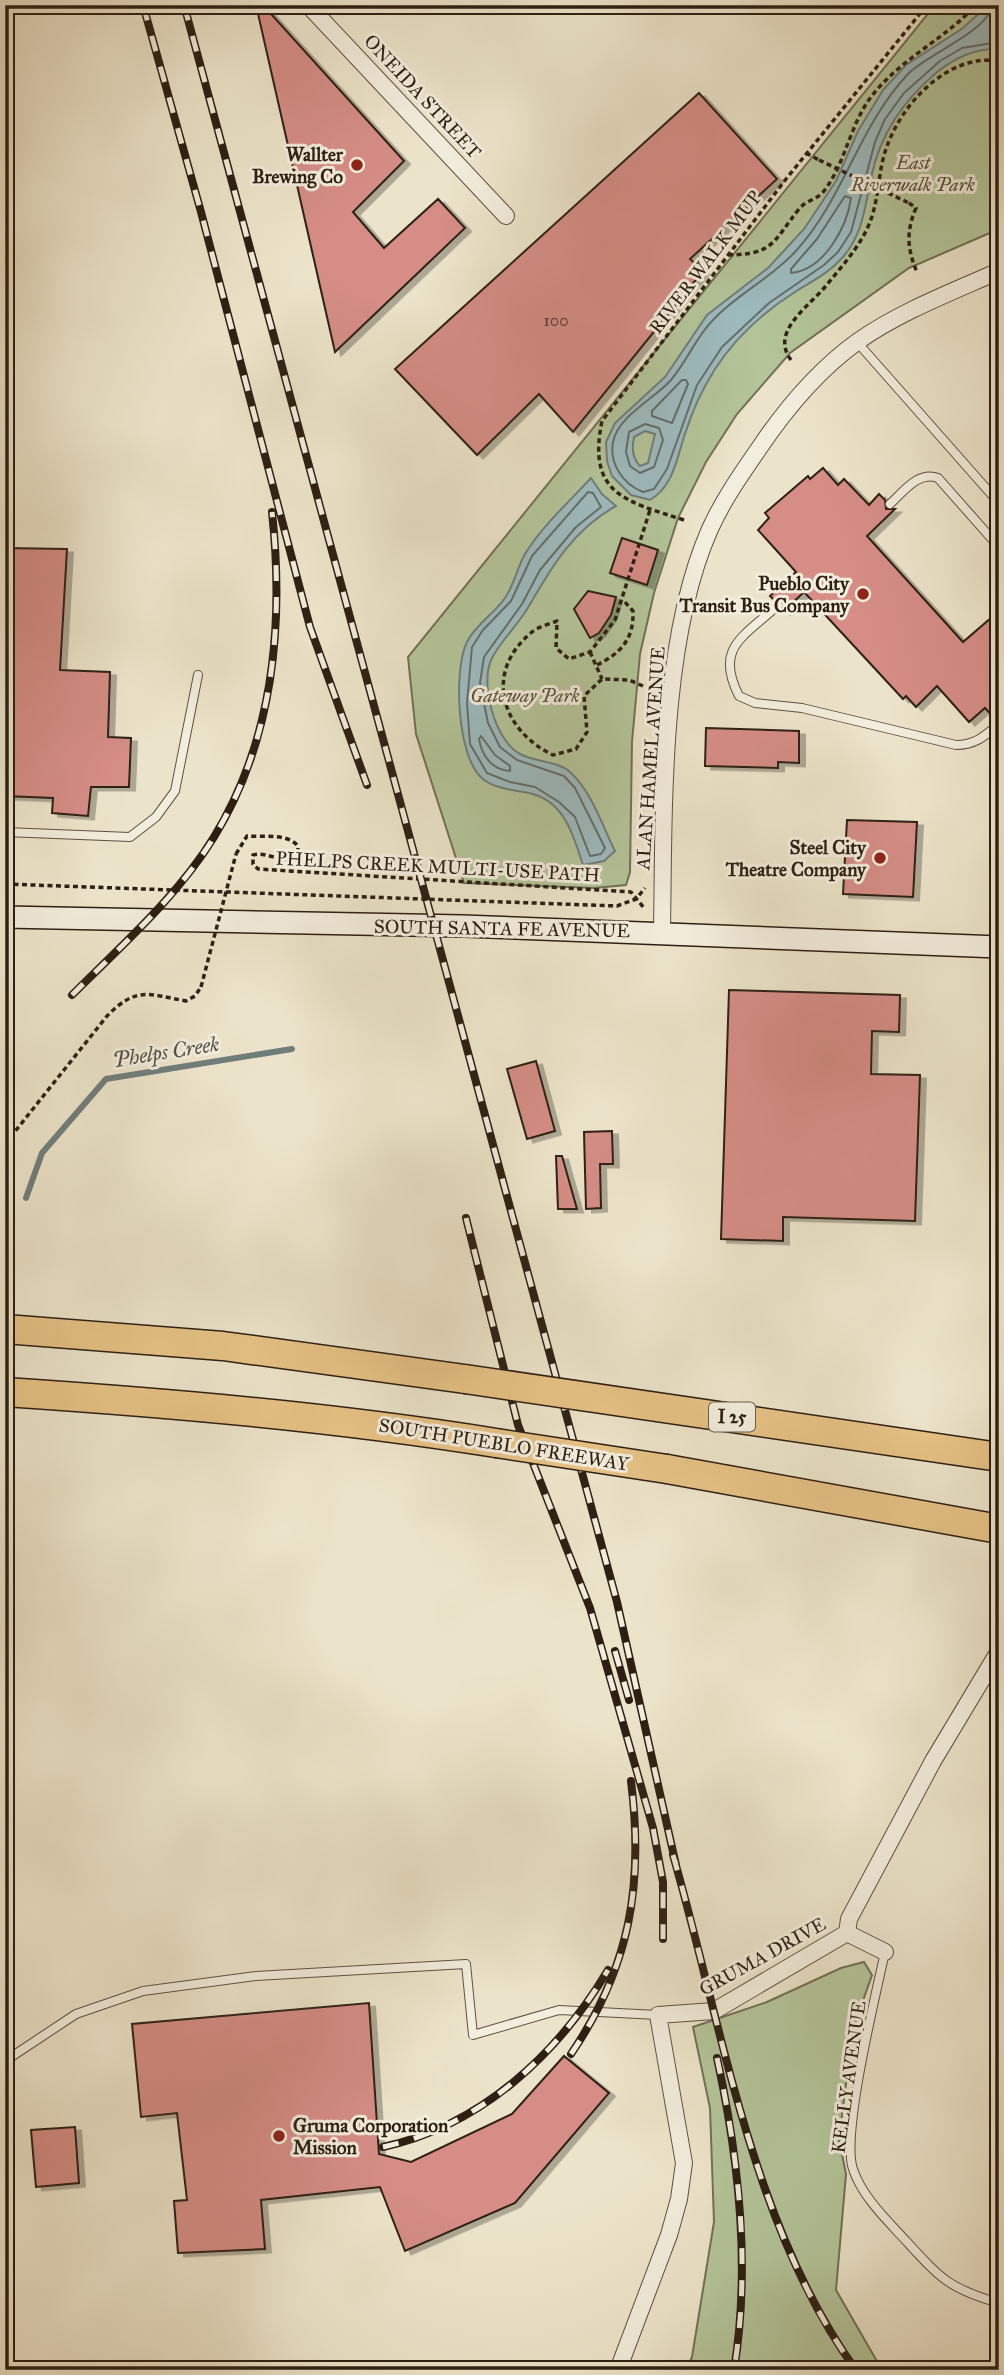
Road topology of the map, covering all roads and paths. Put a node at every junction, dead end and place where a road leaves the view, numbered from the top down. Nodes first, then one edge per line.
1 (308, 5) edge
2 (927, 5) edge
3 (976, 5) edge
4 (999, 61) edge
5 (806, 153) junction
6 (836, 169) junction
7 (506, 216) dead end
8 (727, 255) junction
9 (999, 271) edge
10 (917, 272) dead end
11 (857, 342) junction
12 (791, 360) dead end
13 (999, 503) edge
14 (890, 504) dead end
15 (650, 510) junction
16 (684, 520) dead end
17 (999, 547) edge
18 (622, 599) junction
19 (778, 605) dead end
20 (590, 652) junction
21 (597, 664) junction
22 (198, 675) dead end
23 (602, 679) junction
24 (643, 686) dead end
25 (999, 724) edge
26 (5, 832) edge
27 (647, 881) dead end
28 (5, 884) edge
29 (636, 899) junction
30 (5, 917) edge
31 (662, 932) junction
32 (999, 947) edge
33 (5, 1144) edge
34 (5, 1329) edge
35 (5, 1392) edge
36 (999, 1457) edge
37 (999, 1529) edge
38 (999, 1651) edge
39 (847, 1933) junction
40 (885, 1952) joint
41 (658, 2015) junction
42 (5, 2061) edge
43 (999, 2303) edge
44 (618, 2370) edge

1 - 7 street, ONEIDA STREET
2 - 5 path, RIVER WALK MUP
3 - 6 path
4 - 12 path
5 - 6 path, bridge
5 - 8 path, RIVER WALK MUP
6 - 8 path
6 - 10 path, bridge
8 - 15 path, RIVER WALK MUP
9 - 11 street, ALAN HAMEL AVENUE
11 - 13 lane
11 - 31 street, ALAN HAMEL AVENUE
14 - 17 lane
15 - 16 path, RIVER WALK MUP
15 - 18 path
18 - 20 path
18 - 21 path
19 - 25 lane
20 - 21 path
20 - 23 path
21 - 23 path
22 - 26 lane
23 - 24 path
27 - 29 path
28 - 29 path
29 - 31 path
29 - 33 path, PHELPS CREEK MULTI-USE PATH, bridge
30 - 31 main road, SOUTH SANTA FE AVENUE
31 - 32 main road, SOUTH SANTA FE AVENUE
34 - 36 highway, I 25, bridge
35 - 37 highway, SOUTH PUEBLO FREEWAY, bridge
38 - 39 street, GRUMA DRIVE
39 - 40 street
39 - 41 street, GRUMA DRIVE
40 - 43 lane, KELLY AVENUE
41 - 42 lane
41 - 44 street

